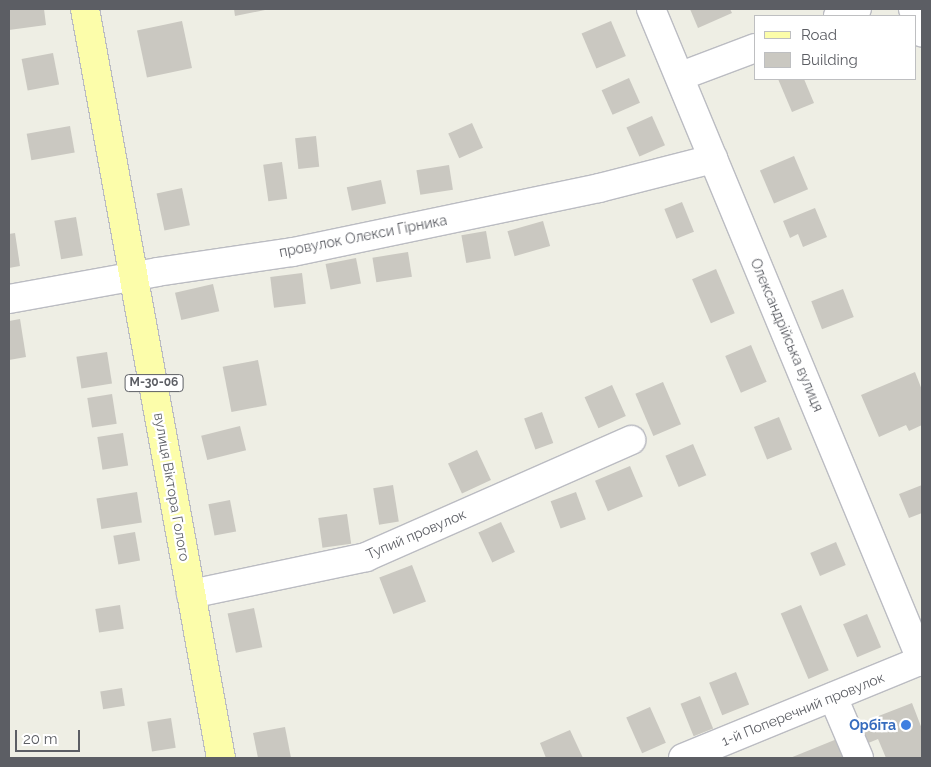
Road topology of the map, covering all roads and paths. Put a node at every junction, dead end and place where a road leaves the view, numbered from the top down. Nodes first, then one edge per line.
1 (85, 9) edge
2 (651, 9) edge
3 (857, 9) edge
4 (841, 15) edge
5 (916, 17) edge
6 (922, 32) edge
7 (754, 48) edge
8 (681, 76) junction
9 (713, 158) junction
10 (135, 276) junction
11 (9, 298) edge
12 (631, 440) dead end
13 (191, 594) junction
14 (922, 661) edge
15 (833, 697) junction
16 (718, 752) edge
17 (221, 758) edge
18 (683, 758) edge
19 (859, 758) edge

1 - 10 main road, вулиця Віктора Голого / М-30-06
2 - 8 street, Олександрійська вулиця
3 - 4 street
5 - 6 street
7 - 8 street
8 - 9 street, Олександрійська вулиця
9 - 10 street, провулок Олекси Гірника
9 - 14 street, Олександрійська вулиця
10 - 11 street, провулок Олекси Гірника
10 - 13 main road, вулиця Віктора Голого / М-30-06
12 - 13 street, Тупий провулок
13 - 17 main road, вулиця Віктора Голого / М-30-06
14 - 15 street, 1-й Поперечний провулок
15 - 16 street, 1-й Поперечний провулок
15 - 19 street
16 - 18 street, 1-й Поперечний провулок

